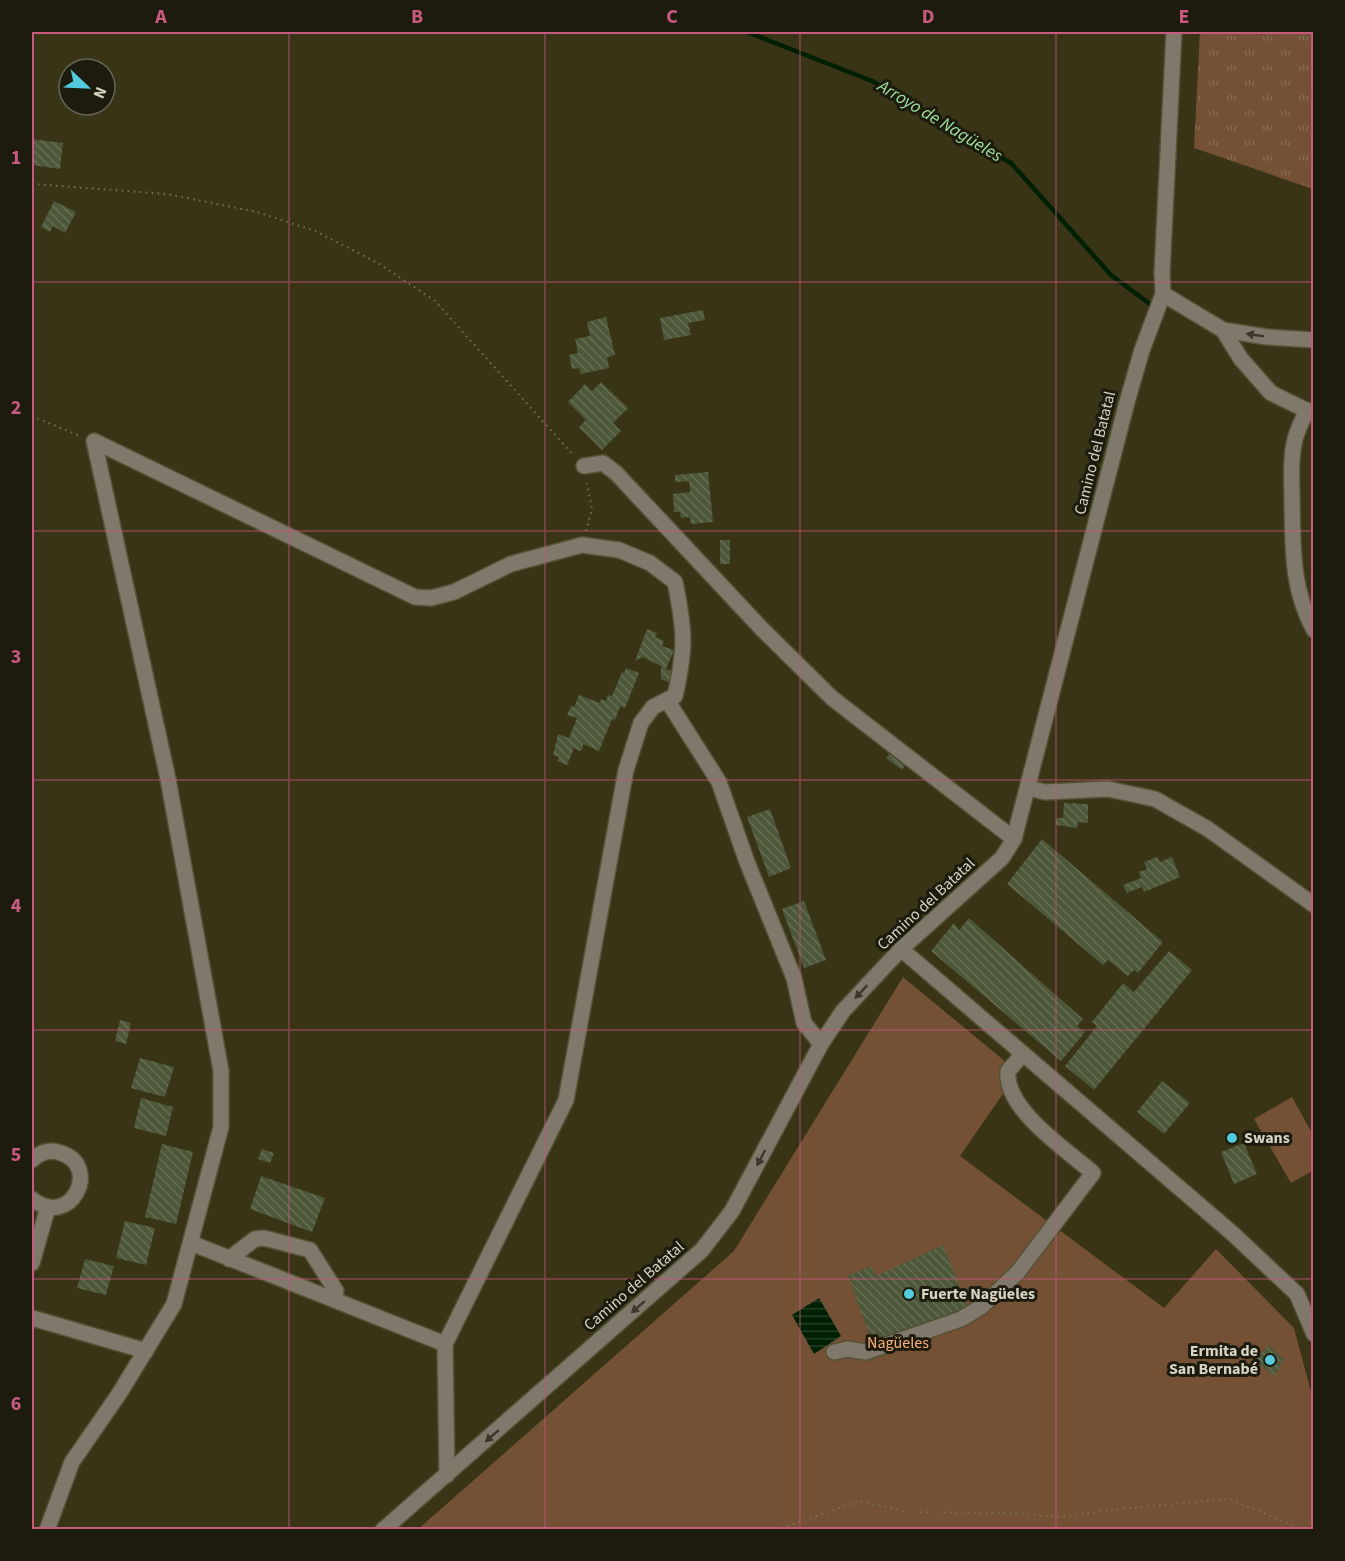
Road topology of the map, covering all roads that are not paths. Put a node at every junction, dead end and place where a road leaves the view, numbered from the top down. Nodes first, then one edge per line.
1 (1174, 32) edge
2 (1163, 294) junction
3 (1223, 330) junction
4 (1314, 339) edge
5 (1310, 412) edge
6 (584, 466) road end
7 (1314, 630) edge
8 (667, 700) junction
9 (1029, 788) junction
10 (1014, 839) junction
11 (1314, 905) edge
12 (901, 949) junction
13 (821, 1044) junction
14 (1023, 1054) junction
15 (32, 1160) edge
16 (32, 1199) edge
17 (48, 1208) junction
18 (190, 1243) junction
19 (229, 1259) junction
20 (32, 1263) edge
21 (335, 1300) junction
22 (32, 1318) edge
23 (1314, 1334) edge
24 (445, 1344) junction
25 (146, 1351) junction
26 (834, 1352) dead end
27 (447, 1475) junction
28 (47, 1530) edge
29 (383, 1530) edge

1 - 2 street
2 - 3 street
2 - 9 street, Camino del Batatal
4 -> 3 street
3 - 5 street
5 - 7 street
6 - 10 street
8 - 13 street
8 - 18 street
8 - 24 street
9 - 10 street, Camino del Batatal
9 - 11 street
10 - 12 street, Camino del Batatal
12 -> 13 street, Camino del Batatal
12 - 14 street
13 -> 27 street, Camino del Batatal
14 - 23 street
14 - 26 street
15 - 17 street
16 - 17 street
17 - 20 street
18 - 19 street
18 - 25 street
19 - 21 street
19 - 21 street
21 - 24 street
22 - 25 street
24 - 27 street
25 - 28 street
27 - 29 street, Camino del Batatal

